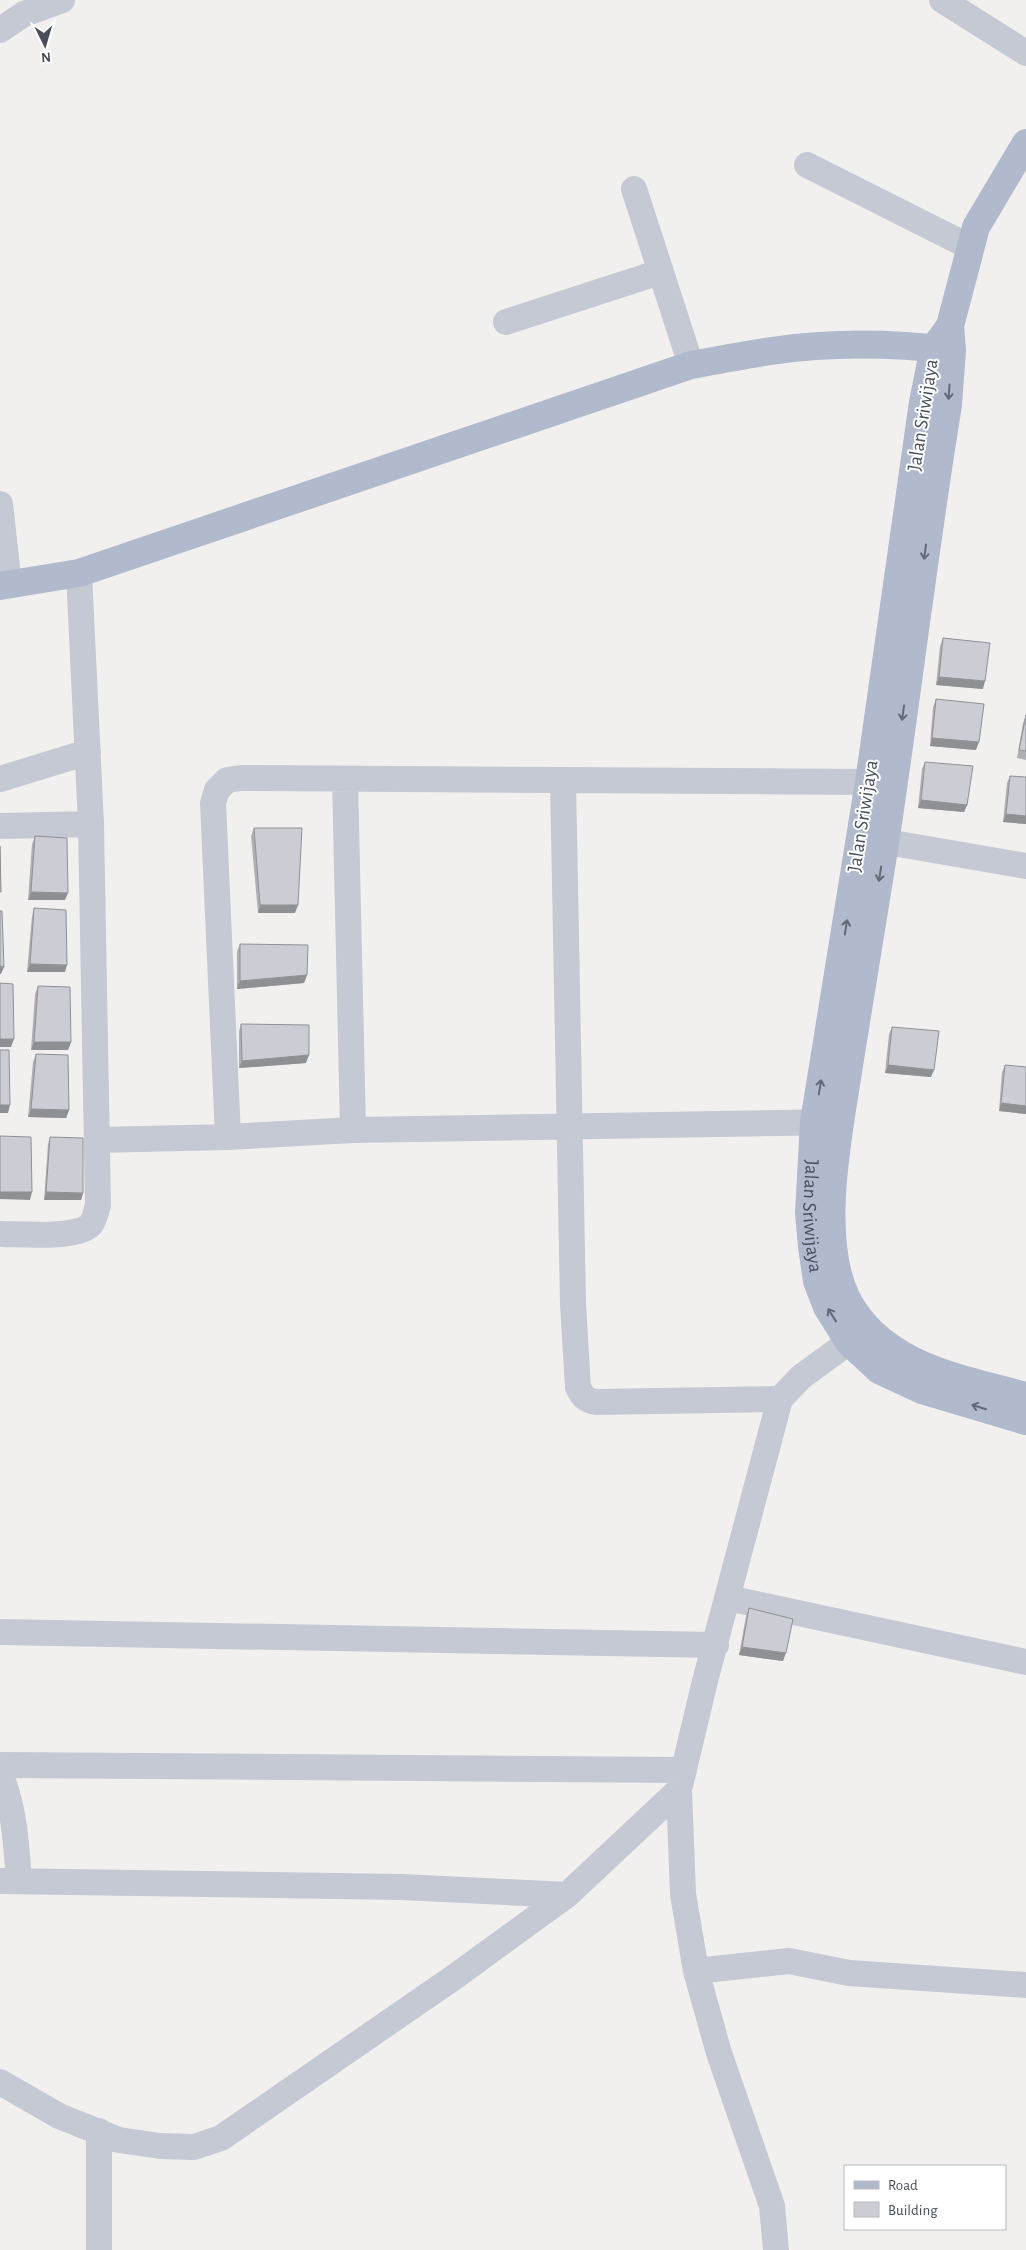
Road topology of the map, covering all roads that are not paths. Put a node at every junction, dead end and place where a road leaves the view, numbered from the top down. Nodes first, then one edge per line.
1 (62, 0) edge
2 (942, 0) edge
3 (0, 30) edge
4 (1026, 53) edge
5 (1026, 144) edge
6 (807, 165) dead end
7 (634, 189) dead end
8 (970, 247) junction
9 (660, 272) junction
10 (506, 322) dead end
11 (945, 341) junction
12 (691, 365) junction
13 (0, 504) edge
14 (79, 572) junction
15 (4, 586) edge
16 (906, 606) junction
17 (88, 752) junction
18 (0, 779) edge
19 (345, 779) junction
20 (563, 780) junction
21 (869, 782) junction
22 (91, 824) junction
23 (0, 826) edge
24 (873, 840) junction
25 (1026, 866) edge
26 (827, 1122) junction
27 (570, 1128) junction
28 (353, 1130) junction
29 (228, 1137) junction
30 (97, 1140) junction
31 (0, 1234) edge
32 (849, 1342) junction
33 (1026, 1396) edge
34 (780, 1399) junction
35 (1026, 1421) edge
36 (728, 1598) junction
37 (0, 1632) edge
38 (716, 1645) junction
39 (1026, 1662) edge
40 (0, 1765) edge
41 (0, 1774) edge
42 (682, 1780) junction
43 (10, 1881) edge
44 (567, 1896) junction
45 (696, 1971) junction
46 (1026, 1985) edge
47 (0, 2082) edge
48 (99, 2131) junction
49 (99, 2250) edge
50 (776, 2250) edge

1 - 3 street
2 - 4 street
5 - 8 main road, Jalan Sriwijaya
6 - 8 street
7 - 9 street
8 - 11 main road, Jalan Sriwijaya
9 - 10 street
9 - 12 street
11 - 12 main road
11 - 16 main road, Jalan Sriwijaya
12 - 14 main road
13 - 15 street
14 - 15 main road
14 - 17 street
16 - 21 main road, Jalan Sriwijaya
16 -> 24 main road, Jalan Sriwijaya
17 - 18 street
17 - 22 street
19 - 20 street
19 - 28 street
19 - 29 street
20 - 21 street
20 - 27 street
21 - 24 main road, Jalan Sriwijaya
22 - 23 street
22 - 30 street
24 - 25 street
24 - 26 main road, Jalan Sriwijaya
26 - 27 street
32 -> 26 main road, Jalan Sriwijaya
26 - 33 main road, Jalan Sriwijaya
27 - 28 street
27 - 34 street
28 - 29 street
29 - 30 street
30 - 31 street
32 - 34 street
35 -> 32 main road, Jalan Sriwijaya
34 - 36 street
36 - 38 street
36 - 39 street
37 - 38 street
38 - 42 street
40 - 42 street
41 - 43 street
42 - 44 street
42 - 45 street
43 - 44 street
44 - 48 street
45 - 46 street
45 - 50 street
47 - 48 street
48 - 49 street

